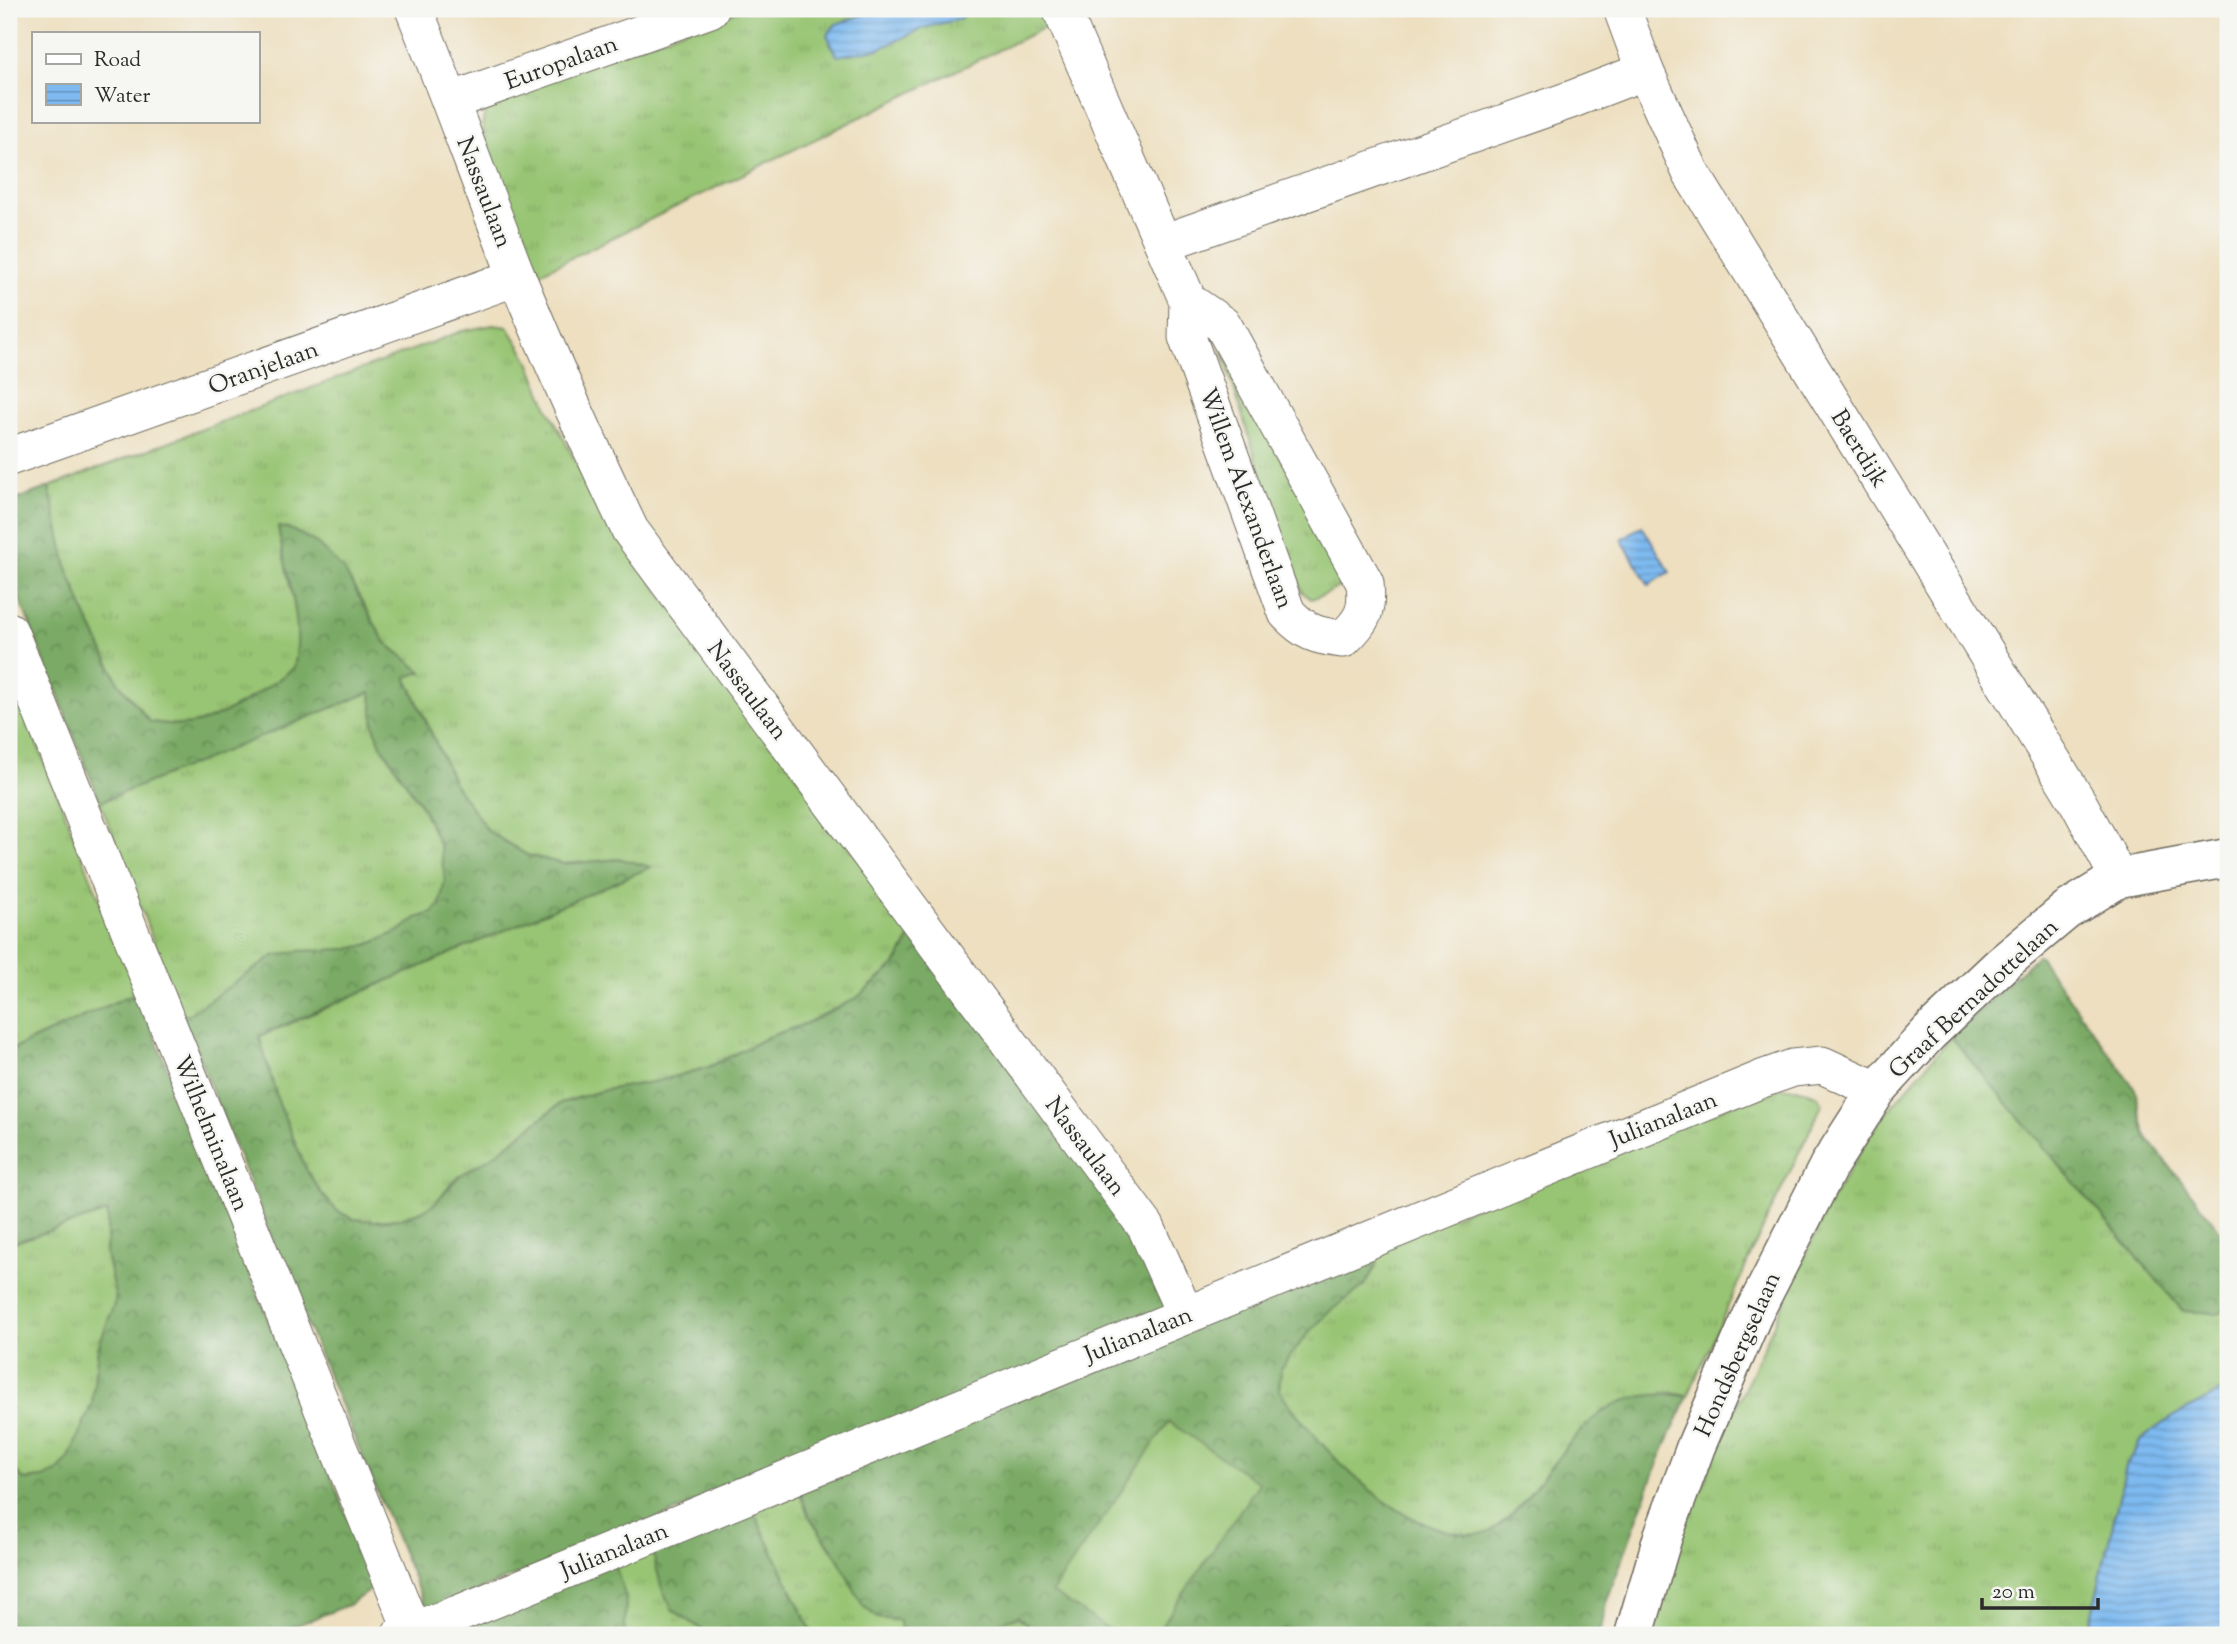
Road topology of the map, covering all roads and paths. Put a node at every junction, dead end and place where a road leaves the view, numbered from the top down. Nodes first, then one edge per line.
1 (414, 9) edge
2 (710, 9) edge
3 (1061, 9) edge
4 (1622, 9) edge
5 (1645, 71) junction
6 (452, 101) junction
7 (1163, 243) junction
8 (517, 277) junction
9 (1188, 300) junction
10 (9, 457) edge
11 (9, 631) edge
12 (2228, 858) edge
13 (2119, 878) junction
14 (1877, 1090) junction
15 (1185, 1314) junction
16 (409, 1633) edge
17 (1634, 1635) edge

1 - 6 street, Nassaulaan
2 - 6 street, Europalaan
3 - 7 street, Willem Alexanderlaan
4 - 5 street, Baerdijk
5 - 7 street
5 - 13 street, Baerdijk
6 - 8 street, Nassaulaan
7 - 9 street, Willem Alexanderlaan
8 - 10 street, Oranjelaan
8 - 15 street, Nassaulaan
9 - 9 street, Willem Alexanderlaan
11 - 16 street, Wilhelminalaan
12 - 13 street, Graaf Bernadottelaan
13 - 14 street, Graaf Bernadottelaan
14 - 15 street, Julianalaan
14 - 17 street, Hondsbergselaan
15 - 16 street, Julianalaan

